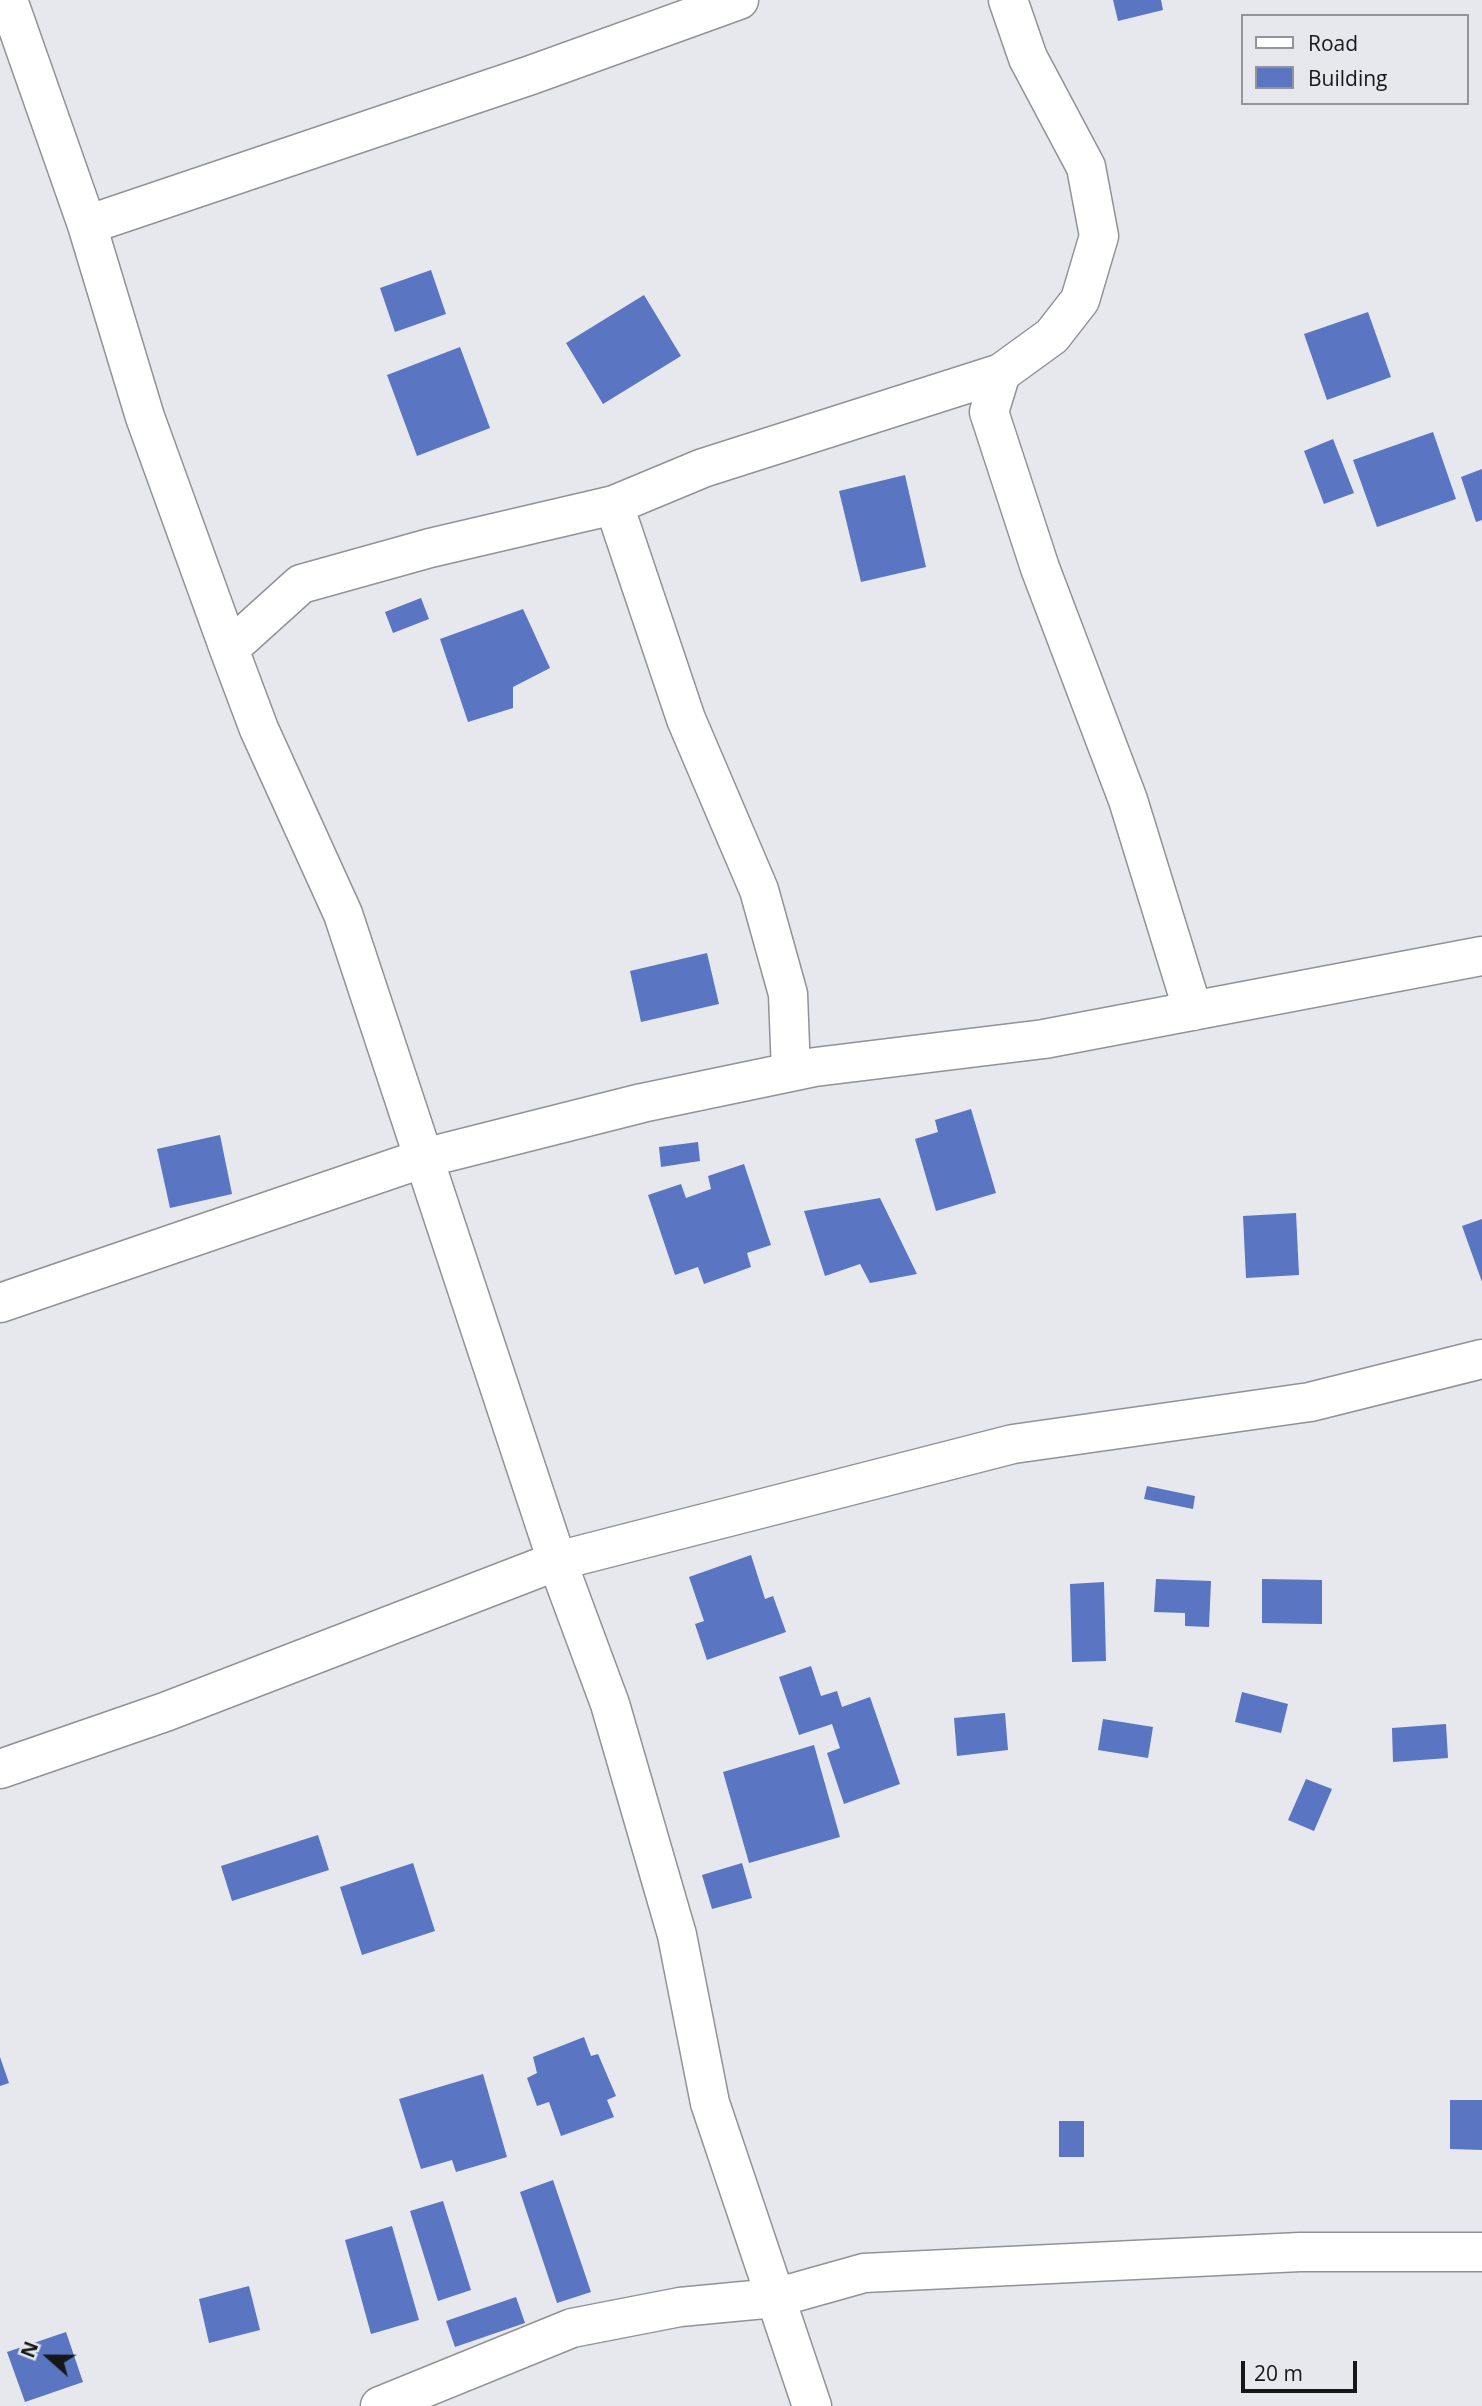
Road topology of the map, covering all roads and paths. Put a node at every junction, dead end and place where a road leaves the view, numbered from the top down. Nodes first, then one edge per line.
1 (739, 0) edge
2 (1008, 0) edge
3 (6, 6) edge
4 (87, 225) junction
5 (1001, 373) junction
6 (614, 505) junction
7 (229, 649) junction
8 (1482, 956) edge
9 (1192, 1011) junction
10 (791, 1072) junction
11 (424, 1157) junction
12 (0, 1303) edge
13 (1482, 1359) edge
14 (557, 1561) junction
15 (0, 1769) edge
16 (1482, 2252) edge
17 (775, 2298) junction
18 (380, 2406) edge
19 (812, 2406) edge

1 - 4 street
2 - 5 street
3 - 4 street
4 - 7 street
5 - 6 street
5 - 9 street
6 - 7 street
6 - 10 street
7 - 11 street
8 - 9 street
9 - 10 street
10 - 11 street
11 - 12 street
11 - 14 street
13 - 14 street
14 - 15 street
14 - 17 street
16 - 17 street
17 - 18 street
17 - 19 street

